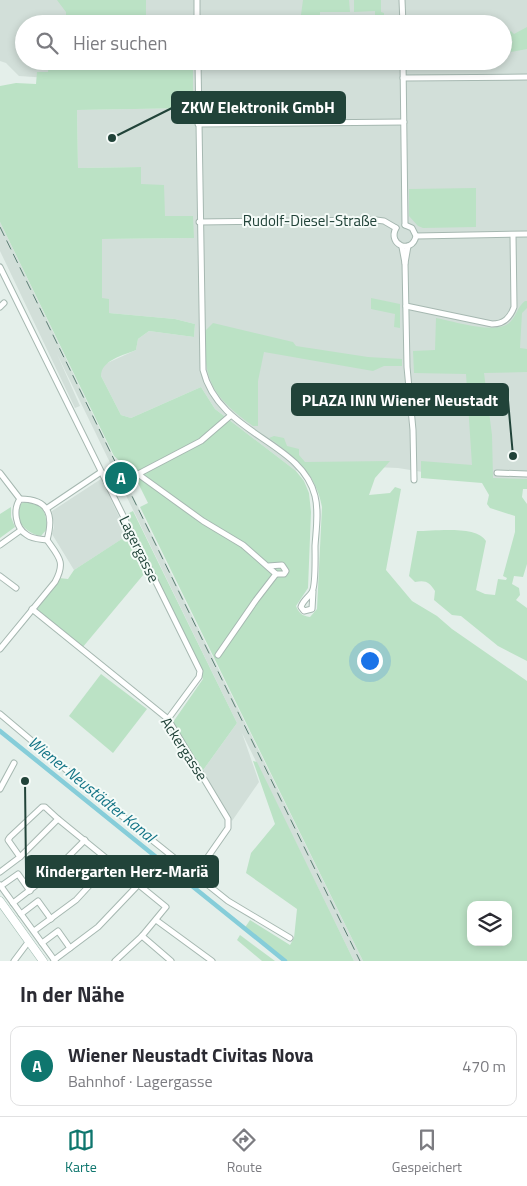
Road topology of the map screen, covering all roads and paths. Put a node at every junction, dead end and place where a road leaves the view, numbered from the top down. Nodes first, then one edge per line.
1 (196, 0) edge
2 (402, 0) edge
3 (197, 15) edge
4 (403, 15) edge
5 (198, 70) edge
6 (403, 70) edge
7 (527, 77) edge
8 (403, 78) junction
9 (404, 122) junction
10 (198, 124) junction
11 (199, 222) junction
12 (405, 224) junction
13 (396, 228) junction
14 (527, 234) edge
15 (513, 235) junction
16 (416, 236) junction
17 (405, 247) junction
18 (0, 267) edge
19 (406, 306) junction
20 (230, 416) junction
21 (101, 472) junction
22 (0, 473) edge
23 (497, 473) dead end
24 (527, 474) edge
25 (414, 480) dead end
26 (20, 499) junction
27 (46, 509) junction
28 (21, 530) junction
29 (46, 540) junction
30 (0, 545) edge
31 (268, 566) junction
32 (276, 574) junction
33 (0, 576) edge
34 (16, 588) dead end
35 (312, 591) dead end
36 (32, 609) junction
37 (0, 649) edge
38 (218, 655) dead end
39 (0, 714) edge
40 (168, 719) junction
41 (14, 763) dead end
42 (0, 789) edge
43 (58, 819) junction
44 (85, 840) junction
45 (20, 857) junction
46 (112, 862) junction
47 (0, 872) edge
48 (196, 874) junction
49 (139, 884) junction
50 (0, 886) edge
51 (30, 891) junction
52 (0, 901) edge
53 (13, 903) junction
54 (21, 914) junction
55 (51, 919) junction
56 (156, 920) junction
57 (34, 931) junction
58 (142, 936) junction
59 (290, 938) dead end
60 (29, 941) junction
61 (42, 943) junction
62 (70, 948) junction
63 (54, 960) edge
64 (14, 961) edge
65 (43, 961) edge
66 (115, 961) edge
67 (171, 961) edge
68 (212, 961) edge

1 - 3 street
2 - 4 street
5 - 10 street
6 - 8 street
7 - 8 street
8 - 9 street
9 - 10 street
9 - 12 street
10 - 11 street
11 - 13 street, Rudolf-Diesel-Straße
11 - 20 street
12 - 13 street
12 - 16 street
13 - 17 street, Rudolf-Diesel-Straße
14 - 15 street
15 - 16 street
15 - 19 street
16 - 17 street
17 - 19 street
18 - 21 street, Lagergasse
19 - 25 street
20 - 31 street
20 - 35 street
21 - 27 street
21 - 40 street, Lagergasse
22 - 26 street
23 - 24 street
26 - 27 street
26 - 28 street
27 - 29 street
28 - 29 street
28 - 30 street
29 - 36 street
31 - 32 street
31 - 32 street
32 - 38 street
33 - 34 street
36 - 37 street
36 - 40 street, Ackergasse
39 - 48 street
40 - 48 street, Ackergasse
41 - 42 street
43 - 44 street
43 - 45 street
43 - 45 street
44 - 46 street
44 - 51 street
45 - 47 street
46 - 49 street
46 - 55 street
48 - 59 street
49 - 56 street
49 - 62 street
50 - 51 street
50 - 53 street
51 - 53 street
52 - 60 main road
53 - 54 street
54 - 55 street
54 - 57 street
55 - 57 street
56 - 58 street
56 - 68 street
57 - 61 street
58 - 66 street
58 - 67 street
60 - 64 street
60 - 65 main road
61 - 62 street
61 - 63 street
62 - 63 street

